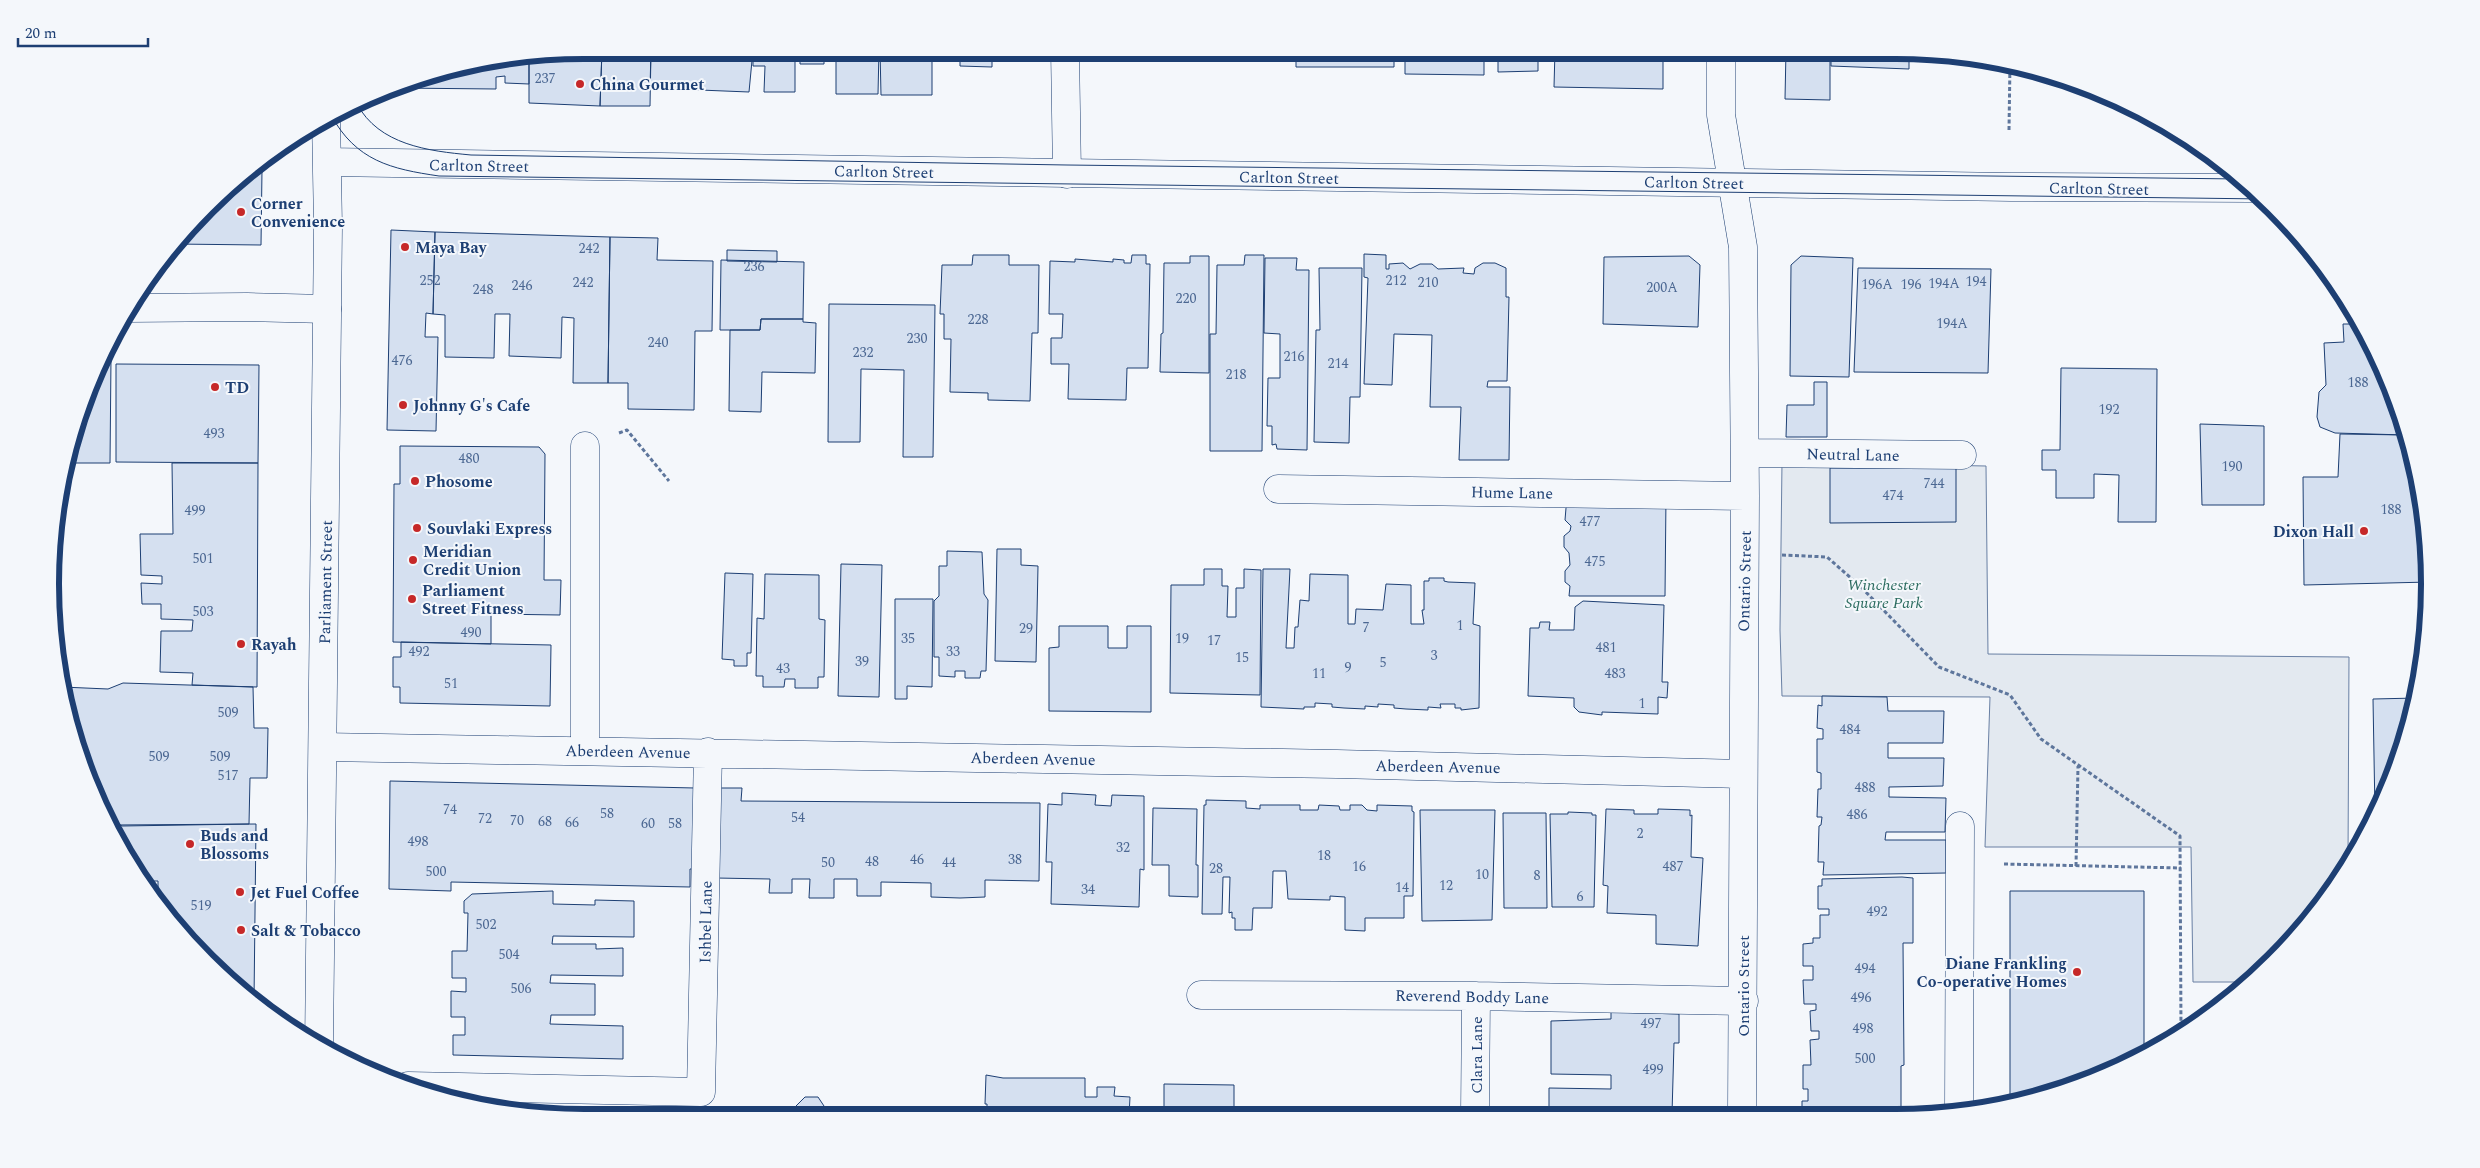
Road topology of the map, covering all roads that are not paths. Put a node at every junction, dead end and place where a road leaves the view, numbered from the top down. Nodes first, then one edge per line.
1 (1066, 59) edge
2 (1721, 59) edge
3 (326, 126) edge
4 (327, 162) junction
5 (1067, 174) junction
6 (1732, 183) junction
7 (2241, 188) edge
8 (137, 308) edge
9 (327, 309) junction
10 (585, 446) road end
11 (1745, 453) junction
12 (1962, 455) dead end
13 (1278, 489) dead end
14 (1745, 496) junction
15 (323, 747) junction
16 (585, 750) junction
17 (708, 752) junction
18 (1743, 774) junction
19 (1960, 826) dead end
20 (1201, 994) dead end
21 (1476, 996) junction
22 (1744, 1001) junction
23 (319, 1038) edge
24 (433, 1087) edge
25 (1959, 1106) edge
26 (1475, 1109) edge
27 (1742, 1109) edge

1 - 5 main road
2 - 6 main road, Ontario Street
3 - 4 main road, Parliament Street
4 - 5 main road, Carlton Street
4 - 9 main road, Parliament Street
5 - 6 main road, Carlton Street
6 - 7 main road, Carlton Street
6 - 11 main road, Ontario Street
8 - 9 main road
9 - 15 main road, Parliament Street
10 - 16 main road
11 - 12 main road, Neutral Lane
11 - 14 main road, Ontario Street
13 - 14 main road, Hume Lane
14 - 18 main road, Ontario Street
15 - 16 main road, Aberdeen Avenue
15 - 23 main road, Parliament Street
16 - 17 main road, Aberdeen Avenue
17 - 18 main road, Aberdeen Avenue
17 - 24 main road, Ishbel Lane
18 - 22 main road, Ontario Street
19 - 25 main road
20 - 21 main road, Reverend Boddy Lane
21 - 22 main road, Reverend Boddy Lane
21 - 26 main road, Clara Lane
22 - 27 main road, Ontario Street

